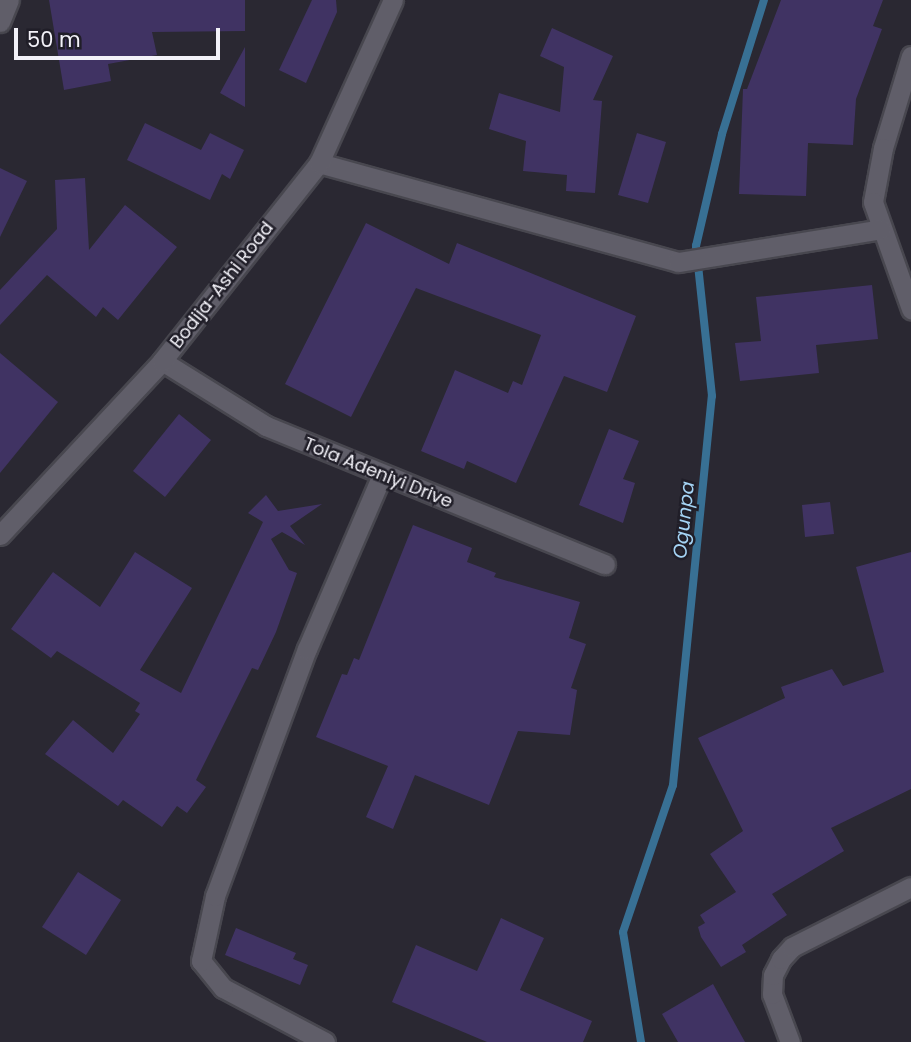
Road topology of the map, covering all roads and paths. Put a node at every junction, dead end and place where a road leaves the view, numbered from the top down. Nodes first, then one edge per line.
1 (9, 0) edge
2 (393, 0) edge
3 (0, 22) edge
4 (911, 56) edge
5 (319, 163) junction
6 (881, 229) junction
7 (911, 309) edge
8 (162, 361) junction
9 (382, 475) junction
10 (2, 528) edge
11 (605, 564) dead end
12 (911, 887) edge
13 (325, 1042) edge
14 (790, 1042) edge

1 - 3 street
2 - 5 street, Bodija-Ashi Road
4 - 6 street
5 - 6 street
5 - 8 street, Bodija-Ashi Road
6 - 7 street
8 - 9 street, Tola Adeniyi Drive
8 - 10 street, Bodija-Ashi Road
9 - 11 street, Tola Adeniyi Drive
9 - 13 street
12 - 14 street

